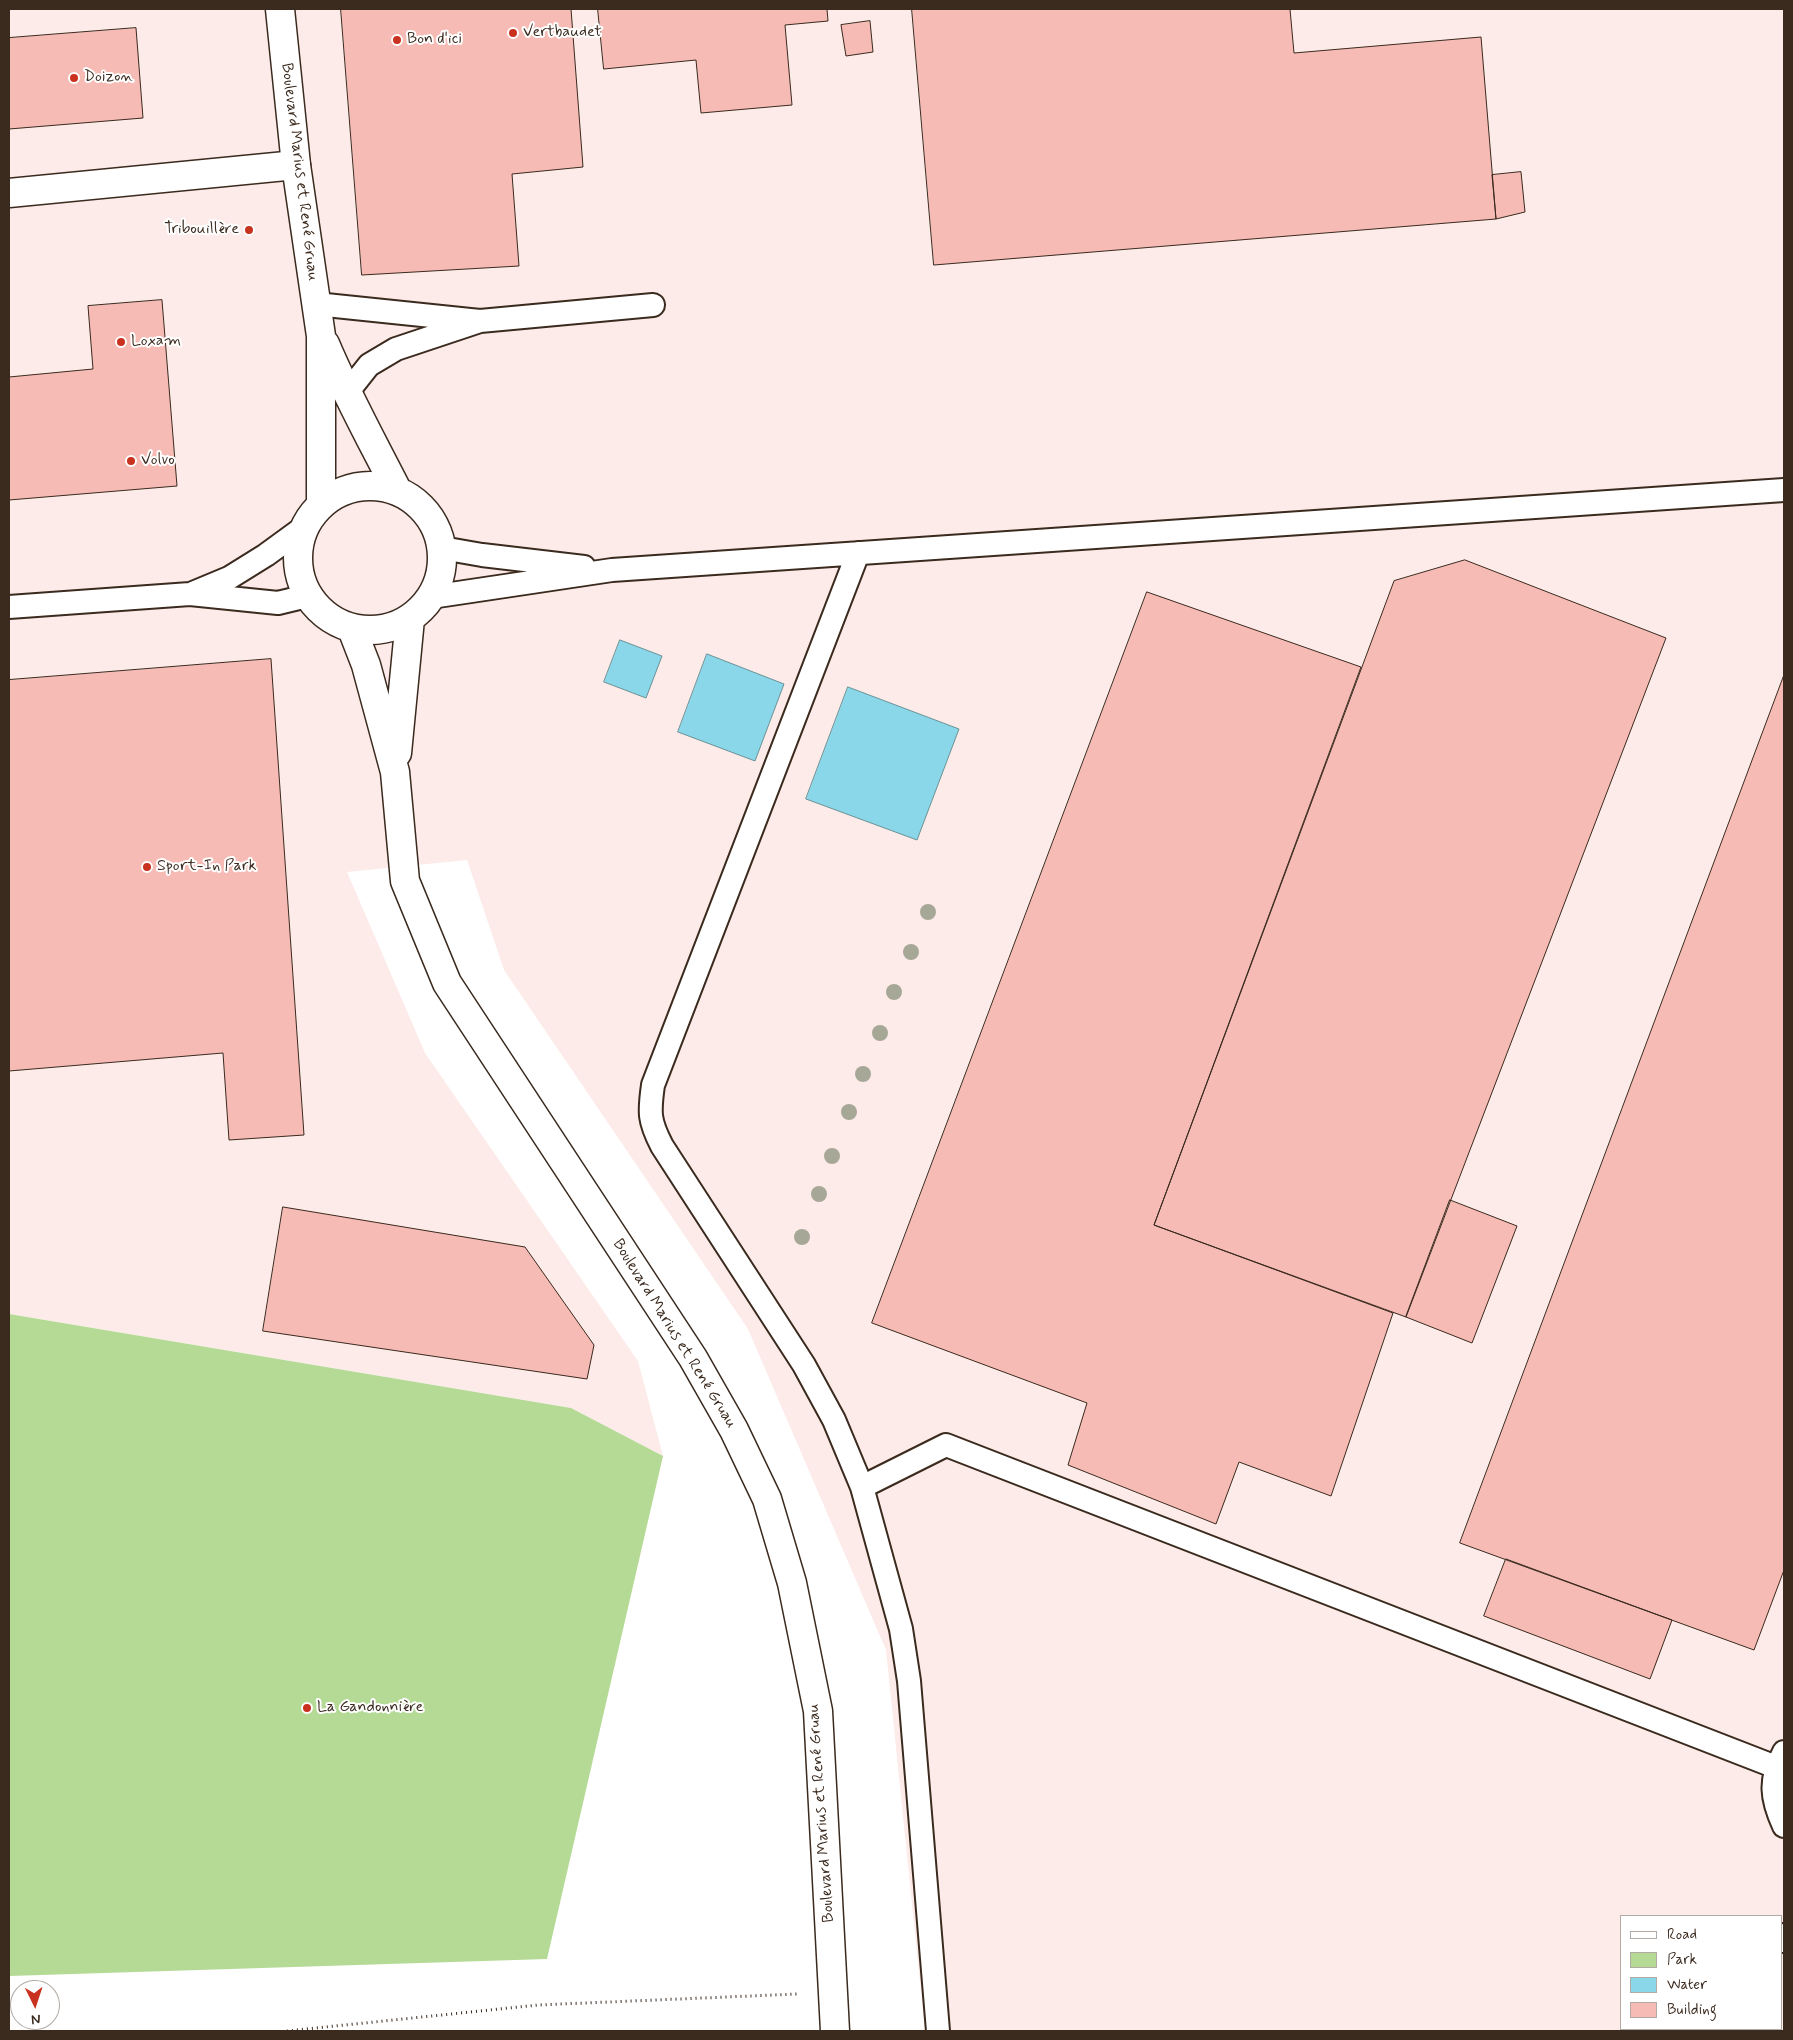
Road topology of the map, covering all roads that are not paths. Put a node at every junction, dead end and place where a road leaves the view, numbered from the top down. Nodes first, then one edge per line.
1 (280, 9) edge
2 (296, 164) junction
3 (9, 193) edge
4 (316, 304) junction
5 (653, 305) dead end
6 (480, 321) junction
7 (321, 336) junction
8 (346, 394) junction
9 (397, 490) junction
10 (1784, 490) edge
11 (321, 503) junction
12 (303, 528) junction
13 (442, 548) junction
14 (858, 553) junction
15 (612, 570) junction
16 (190, 594) junction
17 (307, 596) junction
18 (431, 598) junction
19 (9, 607) edge
20 (410, 619) junction
21 (352, 629) junction
22 (395, 772) junction
23 (862, 1487) junction
24 (1780, 1760) edge
25 (1784, 1826) edge
26 (835, 2031) edge
27 (938, 2031) edge

1 - 2 main road, Boulevard Marius et René Gruau
2 - 3 main road
2 - 4 main road, Boulevard Marius et René Gruau
4 - 6 lane
4 - 7 main road, Boulevard Marius et René Gruau
5 - 6 lane
6 - 8 lane
7 - 8 main road, Boulevard Marius et René Gruau
7 - 11 main road, Boulevard Marius et René Gruau
8 - 9 main road, Boulevard Marius et René Gruau
9 - 11 main road
9 - 13 main road
10 - 14 lane
11 - 12 main road
12 - 16 lane
12 - 17 main road
13 - 15 lane
13 - 18 main road
14 - 15 lane
14 - 23 lane
15 - 18 lane
16 - 17 lane
16 - 19 lane
17 - 21 main road
18 - 20 main road
20 - 21 main road
20 - 22 main road, Boulevard Marius et René Gruau
21 - 22 main road, Boulevard Marius et René Gruau
22 - 26 main road, Boulevard Marius et René Gruau
23 - 24 lane
23 - 27 lane
24 - 25 lane

